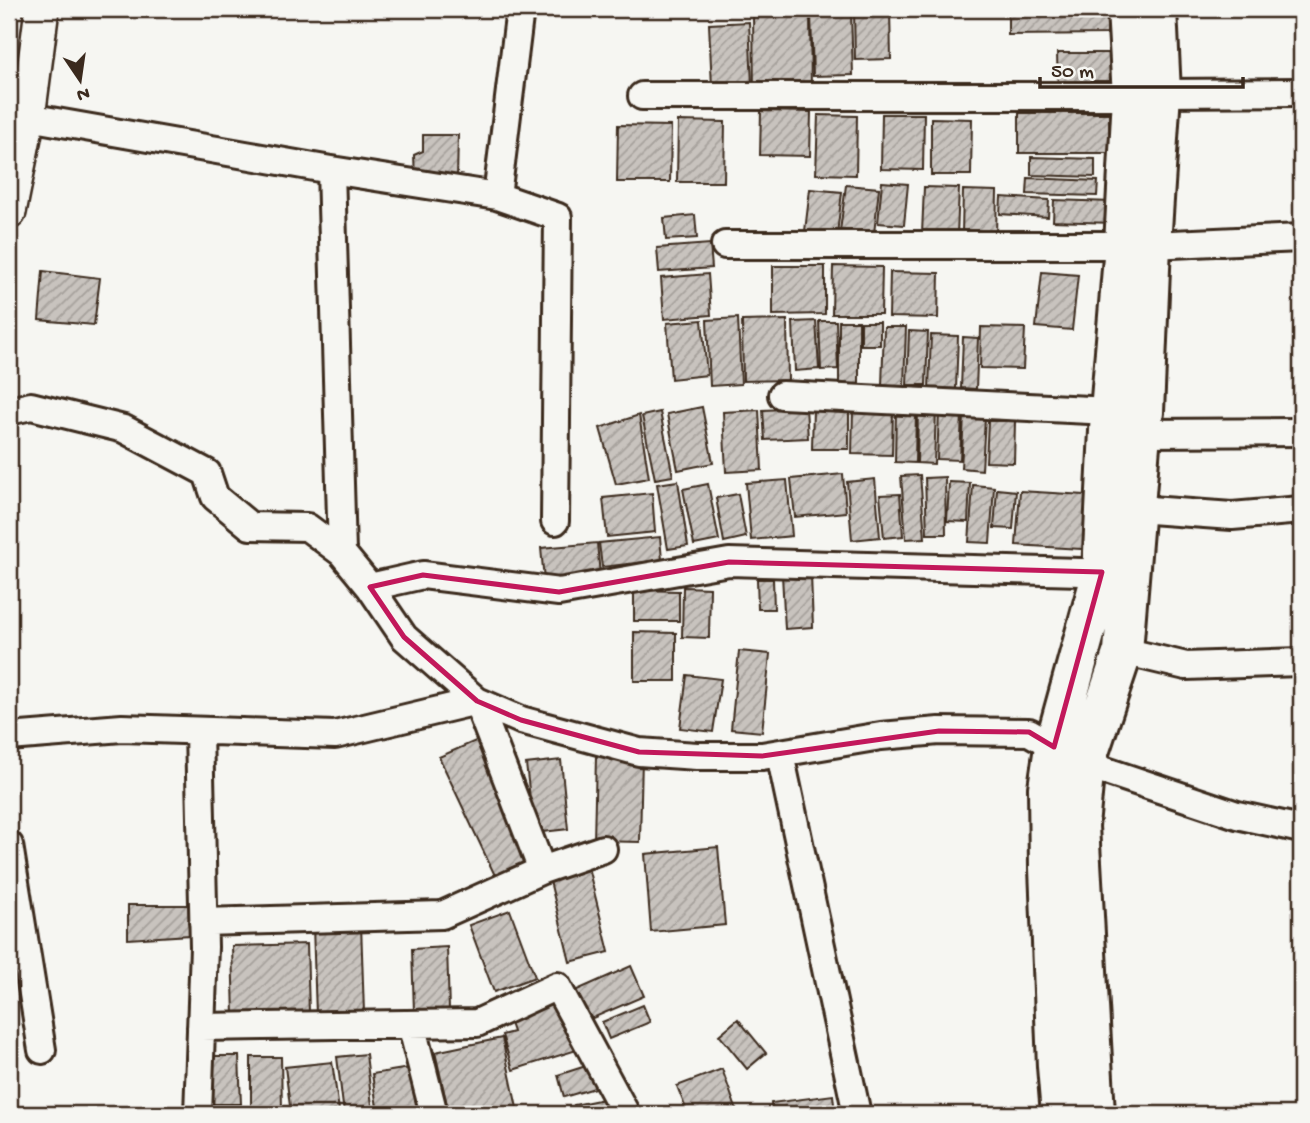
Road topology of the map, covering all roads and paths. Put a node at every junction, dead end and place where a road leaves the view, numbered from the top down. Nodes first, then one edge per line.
1 (42, 9) edge
2 (520, 9) edge
3 (1127, 9) edge
4 (1157, 9) edge
5 (1301, 92) edge
6 (1146, 95) junction
7 (642, 96) dead end
8 (28, 117) junction
9 (331, 170) junction
10 (497, 197) junction
11 (9, 212) edge
12 (1301, 238) edge
13 (725, 245) dead end
14 (1137, 245) junction
15 (782, 395) dead end
16 (9, 411) edge
17 (1110, 411) junction
18 (1301, 432) edge
19 (1140, 433) junction
20 (1136, 509) junction
21 (1301, 510) edge
22 (555, 521) dead end
23 (342, 553) junction
24 (1116, 573) junction
25 (370, 587) junction
26 (1123, 652) junction
27 (1301, 662) edge
28 (477, 701) junction
29 (199, 732) junction
30 (9, 737) edge
31 (780, 754) junction
32 (1069, 756) junction
33 (1301, 829) edge
34 (9, 845) edge
35 (603, 849) dead end
36 (542, 870) junction
37 (203, 922) junction
38 (411, 1024) junction
39 (201, 1027) junction
40 (42, 1051) dead end
41 (198, 1114) edge
42 (434, 1114) edge
43 (626, 1114) edge
44 (857, 1114) edge
45 (1061, 1114) edge
46 (1095, 1114) edge

1 - 8 street
2 - 10 street
3 - 6 main road
4 - 6 main road
5 - 6 street
6 - 7 street
6 - 14 main road
8 - 9 street
8 - 11 street
9 - 10 street
9 - 23 street
10 - 22 street
12 - 14 street
13 - 14 street
14 - 17 main road
14 - 19 main road
15 - 17 street
16 - 23 street
17 - 24 main road
18 - 19 street
19 - 20 main road
20 - 21 street
20 - 24 main road
23 - 25 street
24 - 25 street
24 - 26 main road
24 - 32 main road
25 - 28 street
26 - 27 street
26 - 32 main road
28 - 29 street
28 - 31 street
28 - 36 street
29 - 30 street
29 - 37 street
31 - 32 street
31 - 44 street
32 - 33 street
32 - 45 main road
32 - 46 main road
34 - 40 street
35 - 36 street
36 - 37 street
37 - 39 street
38 - 39 street
38 - 42 street
38 - 43 street
39 - 41 street

